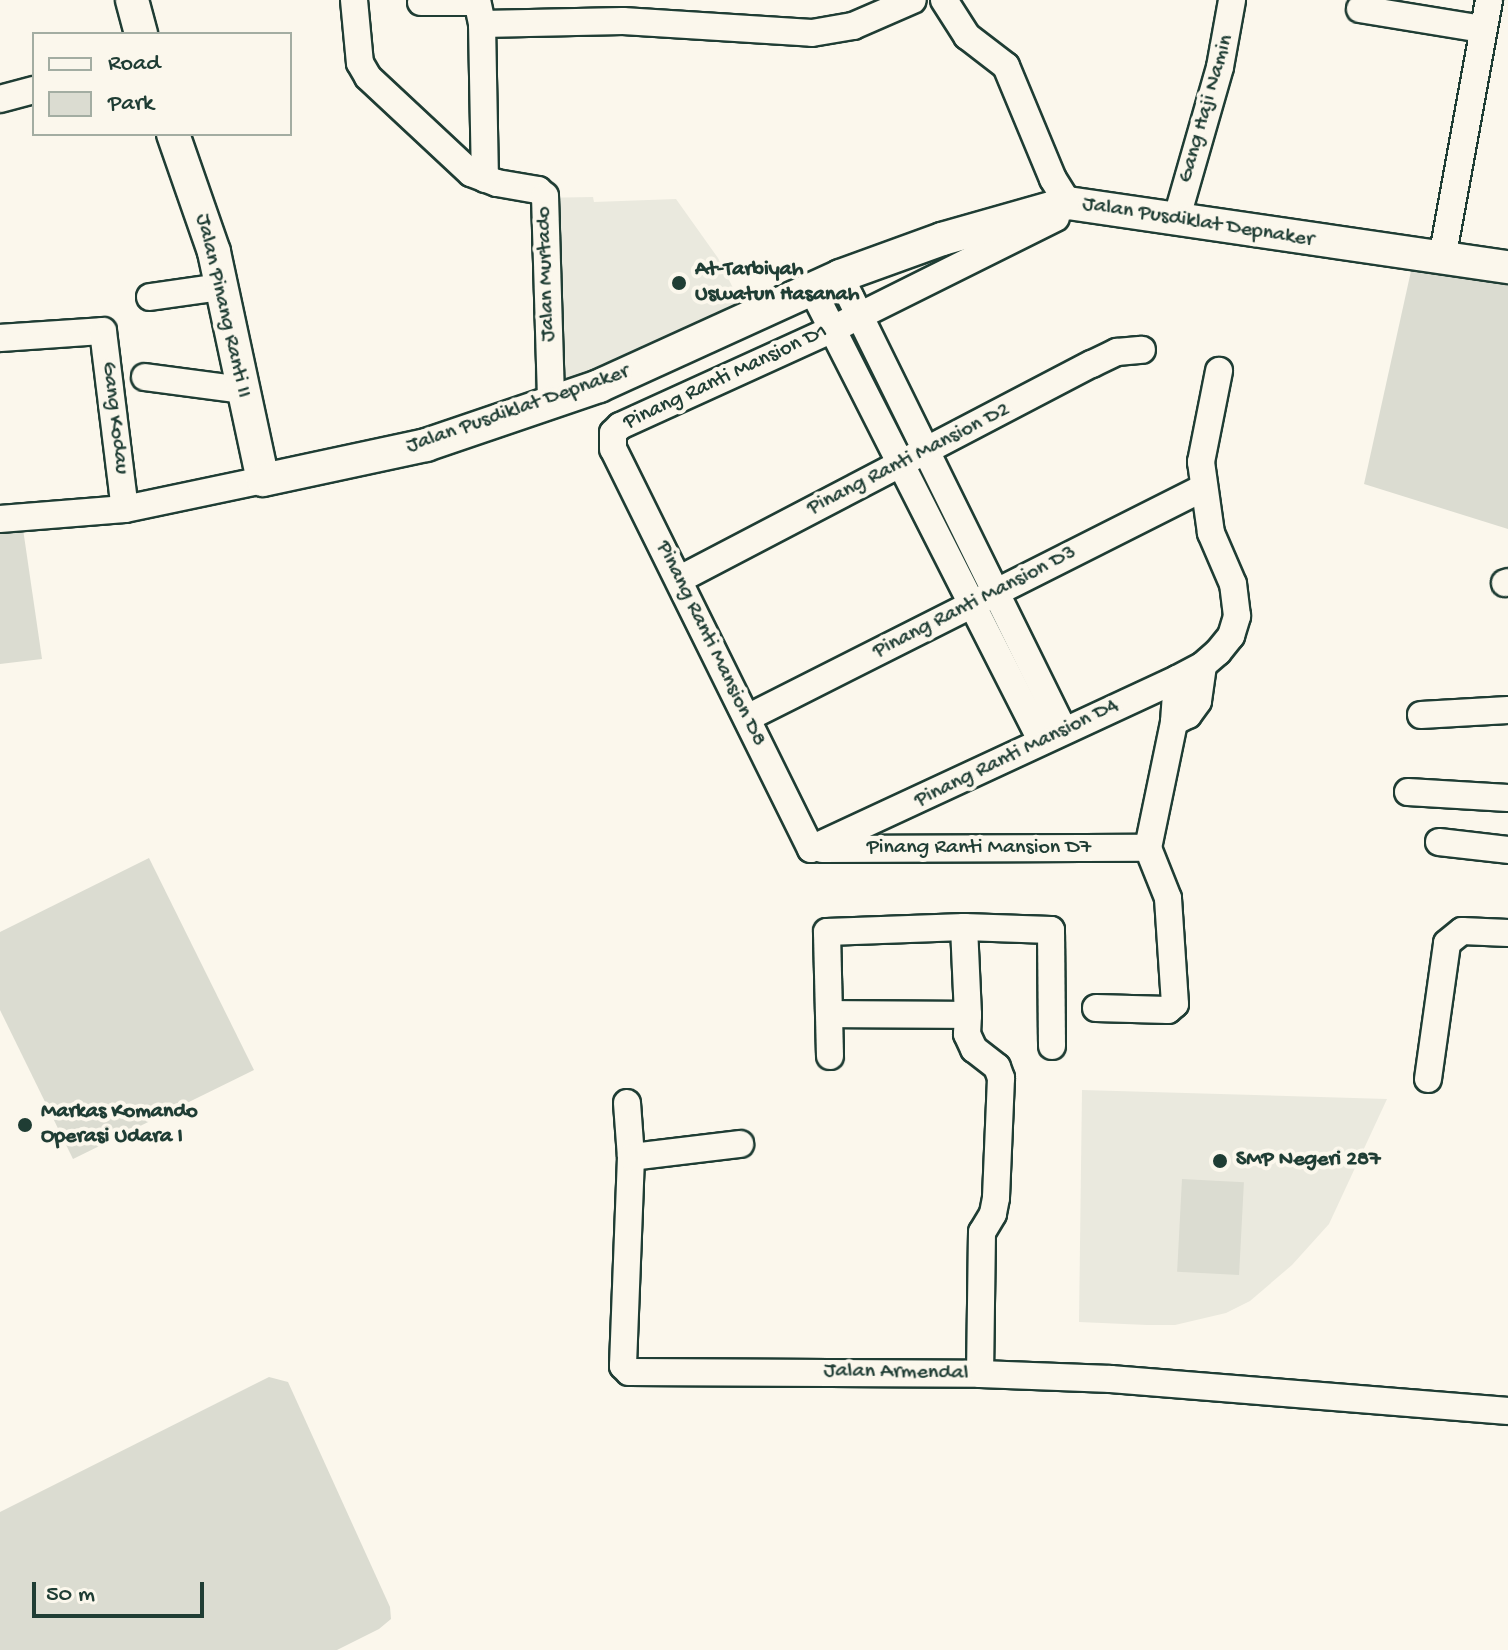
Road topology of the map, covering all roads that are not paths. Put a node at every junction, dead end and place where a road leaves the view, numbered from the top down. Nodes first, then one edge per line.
1 (132, 0) edge
2 (354, 0) edge
3 (913, 0) edge
4 (944, 0) edge
5 (1232, 0) edge
6 (1489, 0) edge
7 (421, 2) dead end
8 (479, 8) edge
9 (1360, 9) dead end
10 (625, 11) edge
11 (1482, 29) junction
12 (140, 32) edge
13 (32, 91) edge
14 (0, 99) edge
15 (174, 136) edge
16 (485, 179) junction
17 (1055, 197) junction
18 (1162, 215) junction
19 (1440, 259) junction
20 (1508, 267) edge
21 (826, 282) junction
22 (221, 287) junction
23 (150, 297) dead end
24 (859, 316) junction
25 (833, 329) junction
26 (0, 338) edge
27 (1142, 350) dead end
28 (1219, 371) dead end
29 (145, 377) dead end
30 (242, 390) junction
31 (551, 402) junction
32 (611, 439) joint
33 (926, 452) junction
34 (902, 464) junction
35 (263, 480) junction
36 (1203, 488) junction
37 (125, 509) junction
38 (0, 519) edge
39 (680, 579) junction
40 (984, 598) junction
41 (1211, 658) junction
42 (1177, 679) junction
43 (1508, 710) edge
44 (1421, 715) dead end
45 (747, 718) junction
46 (1174, 722) junction
47 (1052, 734) junction
48 (1408, 792) dead end
49 (1508, 798) edge
50 (906, 807) junction
51 (1439, 842) dead end
52 (1148, 848) junction
53 (811, 849) junction
54 (907, 850) junction
55 (1508, 850) edge
56 (964, 927) junction
57 (1508, 933) edge
58 (1096, 1008) dead end
59 (830, 1014) junction
60 (968, 1015) junction
61 (1052, 1046) dead end
62 (830, 1056) dead end
63 (1428, 1079) dead end
64 (627, 1103) dead end
65 (740, 1144) dead end
66 (631, 1157) junction
67 (980, 1374) junction
68 (1508, 1411) edge

1 - 12 street
2 - 16 street
3 - 10 street
4 - 17 street
5 - 18 street, Gang Haji Namin
6 - 11 street
7 - 8 street
8 - 10 street
8 - 16 street
9 - 11 street
11 - 19 street
13 - 14 street
15 - 22 street, Jalan Pinang Ranti II
16 - 31 street, Jalan Murtado
17 - 18 street, Jalan Pusdiklat Depnaker
17 - 21 street, Jalan Pusdiklat Depnaker
18 - 19 street, Jalan Pusdiklat Depnaker
18 - 24 street, Pinang Ranti Mansion D1
19 - 20 street, Jalan Pusdiklat Depnaker
21 - 24 street
21 - 25 street
21 - 31 street, Jalan Pusdiklat Depnaker
22 - 23 street
22 - 30 street, Jalan Pinang Ranti II
24 - 25 street, Pinang Ranti Mansion D1
24 - 33 street
25 - 32 street, Pinang Ranti Mansion D1
25 - 34 street
26 - 37 street, Gang Kodau
27 - 33 street, Pinang Ranti Mansion D2
28 - 36 street
29 - 30 street
30 - 35 street, Jalan Pinang Ranti II
31 - 35 street, Jalan Pusdiklat Depnaker
32 - 39 street, Pinang Ranti Mansion D8
33 - 34 street, Pinang Ranti Mansion D2
33 - 40 street
34 - 39 street, Pinang Ranti Mansion D2
34 - 40 street
35 - 37 street
36 - 40 street, Pinang Ranti Mansion D3
36 - 41 street
37 - 38 street
39 - 45 street, Pinang Ranti Mansion D8
40 - 45 street, Pinang Ranti Mansion D3
40 - 47 street
41 - 42 street, Pinang Ranti Mansion D4
41 - 46 street
42 - 46 street
42 - 47 street, Pinang Ranti Mansion D4
43 - 44 street
45 - 53 street, Pinang Ranti Mansion D8
46 - 52 street
47 - 50 street, Pinang Ranti Mansion D4
48 - 49 street
50 - 53 street, Pinang Ranti Mansion D4
50 - 54 street
51 - 55 street
52 - 54 street, Pinang Ranti Mansion D7
52 - 58 street
53 - 54 street, Pinang Ranti Mansion D7
56 - 59 street
56 - 60 street
56 - 61 street
57 - 63 street
59 - 60 street
59 - 62 street
60 - 67 street
64 - 66 street, Jalan Armendal
65 - 66 street
66 - 67 street, Jalan Armendal
67 - 68 street, Jalan Armendal

